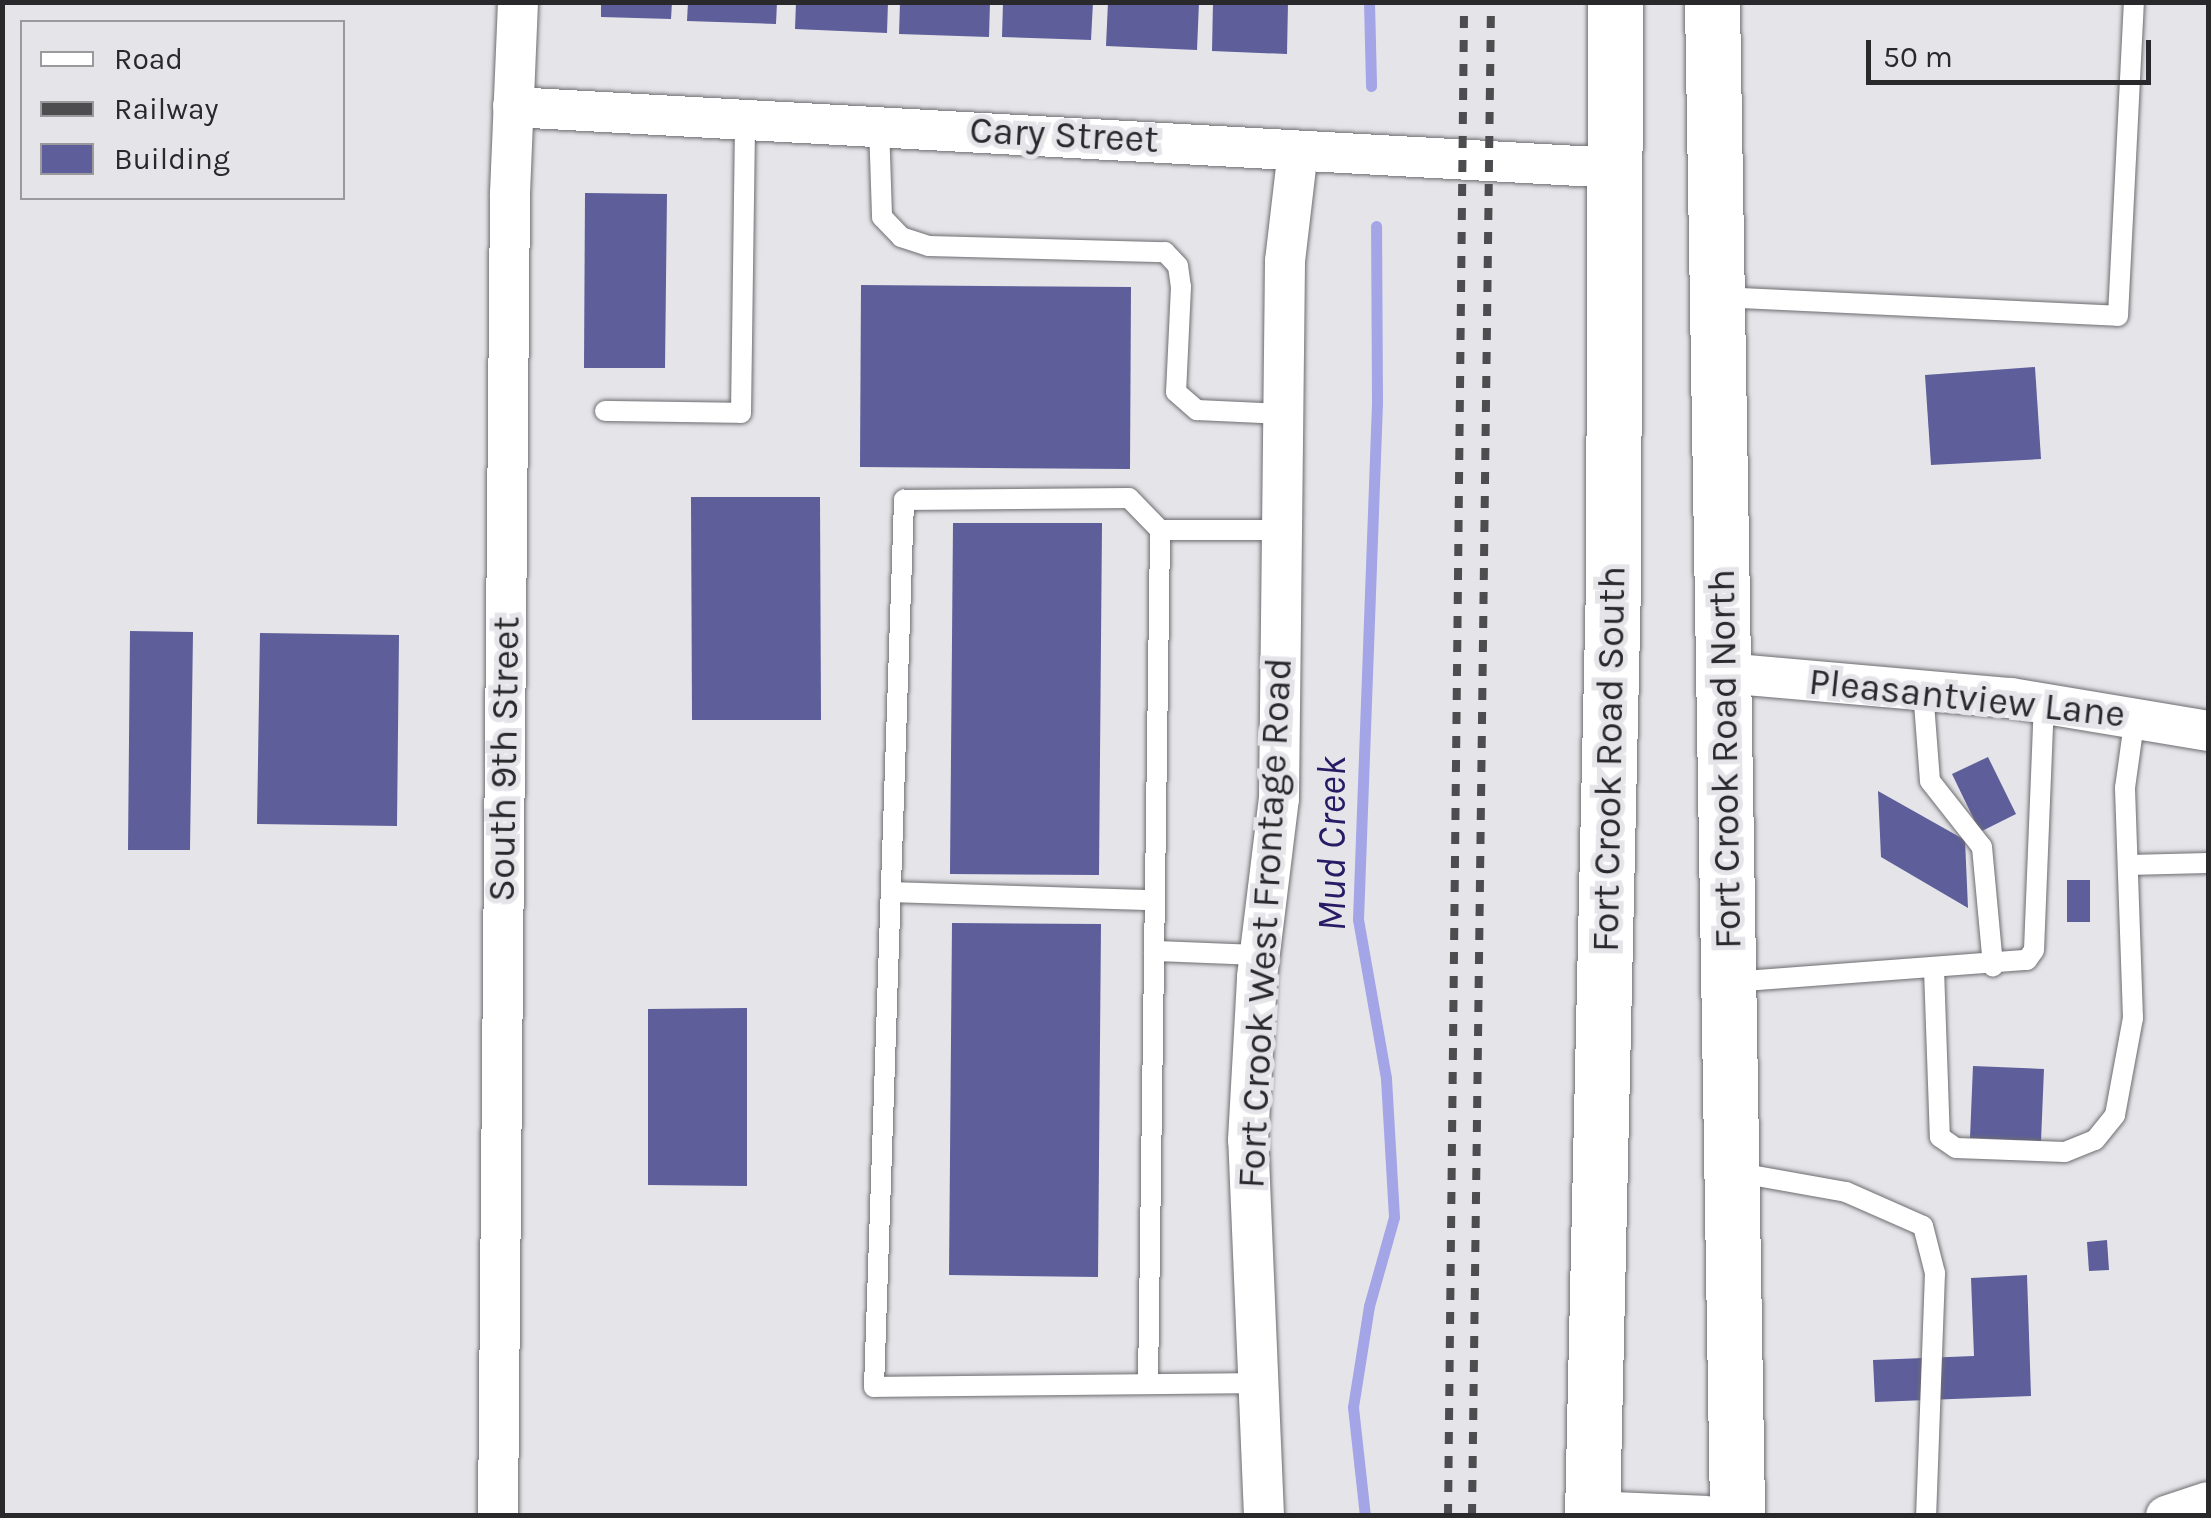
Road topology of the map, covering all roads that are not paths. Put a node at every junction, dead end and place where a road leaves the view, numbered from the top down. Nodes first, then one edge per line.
1 (518, 2) edge
2 (1615, 2) edge
3 (1712, 2) edge
4 (2134, 2) edge
5 (512, 107) junction
6 (745, 118) junction
7 (879, 125) junction
8 (1298, 151) junction
9 (1615, 168) junction
10 (1718, 297) junction
11 (605, 410) dead end
12 (1283, 414) junction
13 (1160, 530) junction
14 (1282, 530) junction
15 (1724, 673) junction
16 (1923, 690) junction
17 (2044, 702) junction
18 (2135, 716) junction
19 (2208, 731) edge
20 (2208, 863) edge
21 (2128, 865) junction
22 (891, 892) junction
23 (1152, 900) junction
24 (1154, 951) junction
25 (1260, 955) junction
26 (1993, 966) junction
27 (1934, 969) junction
28 (1729, 982) junction
29 (1732, 1172) junction
30 (1256, 1382) junction
31 (1148, 1384) junction
32 (2208, 1502) edge
33 (1592, 1513) edge
34 (498, 1516) edge
35 (1264, 1516) edge
36 (1706, 1516) edge
37 (1738, 1516) edge
38 (1926, 1516) edge
39 (2166, 1516) edge

1 - 5 street, South 9th Street
2 - 9 main road, Fort Crook Road South
3 - 10 main road, Fort Crook Road North
4 - 10 lane
5 - 6 street, Cary Street
5 - 34 street, South 9th Street
6 - 7 street, Cary Street
6 - 11 lane
7 - 8 street, Cary Street
7 - 12 lane
8 - 9 street, Cary Street
8 - 12 street, Fort Crook West Frontage Road
9 - 33 main road, Fort Crook Road South
10 - 15 main road, Fort Crook Road North
12 - 14 street, Fort Crook West Frontage Road
13 - 14 lane
13 - 22 lane
13 - 23 lane
14 - 25 street, Fort Crook West Frontage Road
15 - 16 street, Pleasantview Lane
15 - 28 main road, Fort Crook Road North
16 - 17 street, Pleasantview Lane
16 - 26 lane
17 - 18 street, Pleasantview Lane
17 - 26 lane
18 - 19 street, Pleasantview Lane
18 - 21 lane
20 - 21 lane
21 - 27 lane
22 - 23 lane
22 - 31 lane
23 - 24 lane
24 - 25 lane
24 - 31 lane
25 - 30 street, Fort Crook West Frontage Road
26 - 27 lane
27 - 28 lane
28 - 29 main road, Fort Crook Road North
29 - 37 main road, Fort Crook Road North
29 - 38 lane
30 - 31 lane
30 - 35 street, Fort Crook West Frontage Road
32 - 39 street
33 - 36 street

